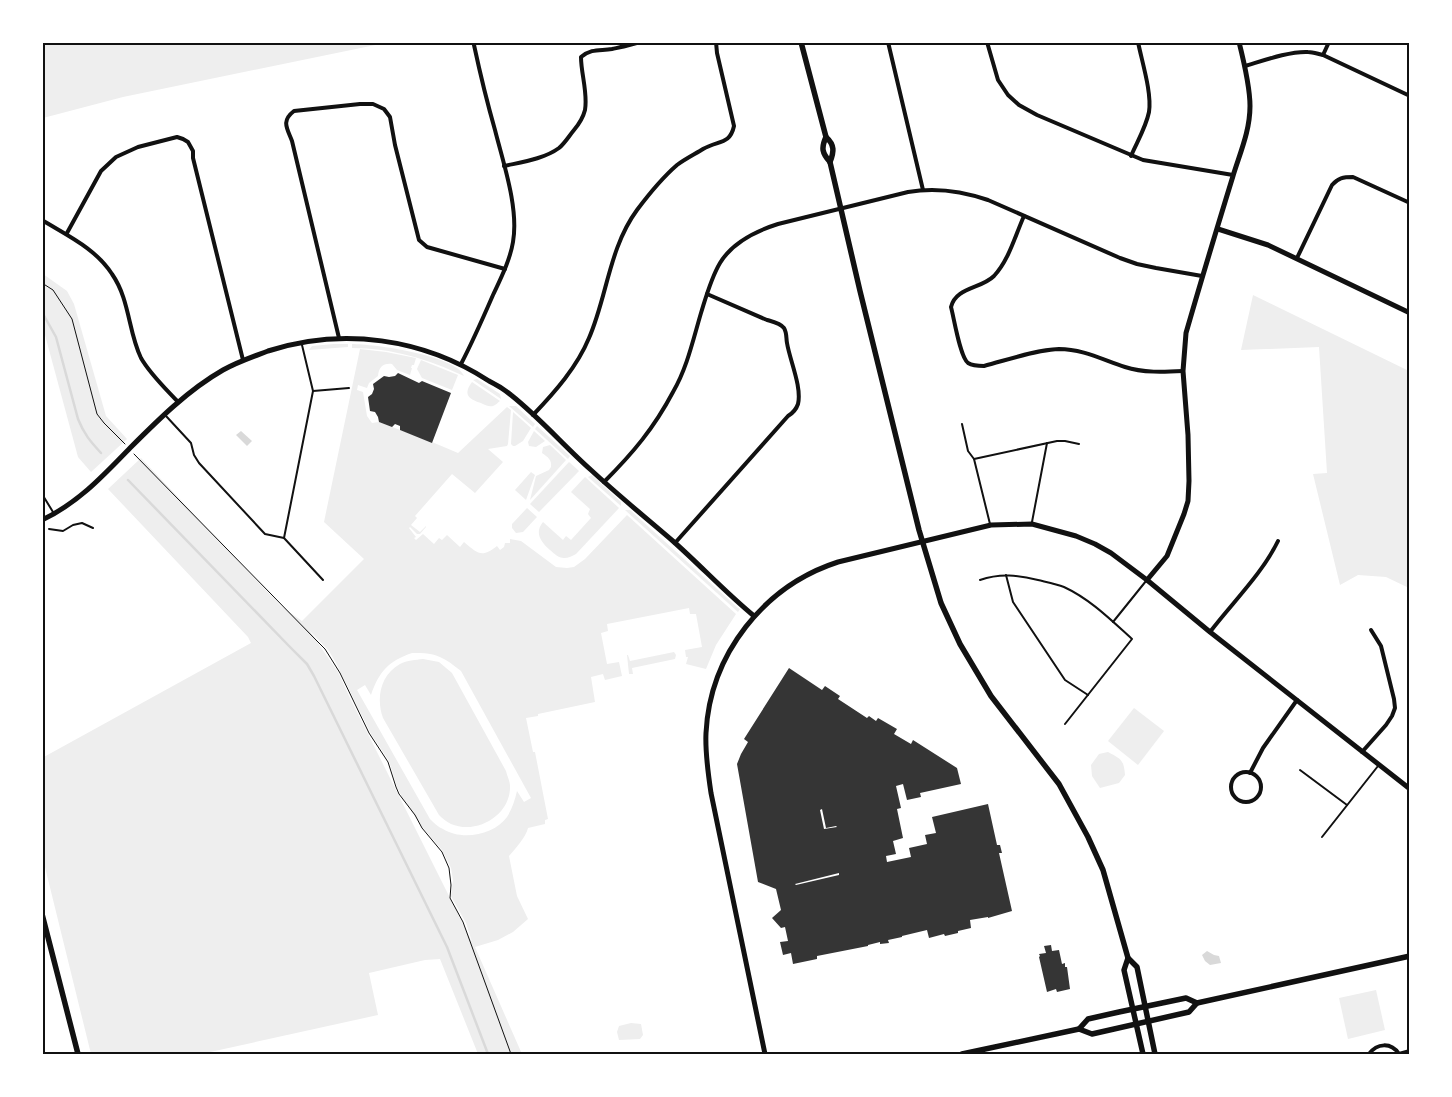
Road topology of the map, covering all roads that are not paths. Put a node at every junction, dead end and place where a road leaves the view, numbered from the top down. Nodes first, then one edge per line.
1 (640, 42) edge
2 (716, 42) edge
3 (801, 42) edge
4 (888, 42) edge
5 (987, 42) edge
6 (1138, 42) edge
7 (1239, 42) edge
8 (1329, 42) edge
9 (474, 45) dead end
10 (1323, 55) junction
11 (1245, 66) junction
12 (1410, 96) edge
13 (826, 137) junction
14 (1131, 156) junction
15 (830, 162) junction
16 (504, 166) junction
17 (1233, 175) junction
18 (923, 190) junction
19 (1410, 203) edge
20 (841, 209) junction
21 (1024, 216) junction
22 (42, 220) edge
23 (1218, 229) junction
24 (67, 234) junction
25 (1297, 258) junction
26 (505, 269) junction
27 (1202, 276) junction
28 (707, 294) junction
29 (1410, 313) edge
30 (339, 338) junction
31 (301, 342) junction
32 (243, 360) junction
33 (461, 364) junction
34 (1182, 371) junction
35 (349, 388) dead end
36 (313, 391) junction
37 (178, 402) junction
38 (165, 414) junction
39 (533, 415) junction
40 (962, 424) dead end
41 (1047, 443) junction
42 (1079, 444) dead end
43 (974, 459) junction
44 (604, 482) junction
45 (42, 494) edge
46 (54, 514) junction
47 (42, 520) edge
48 (1032, 524) junction
49 (990, 525) junction
50 (93, 528) dead end
51 (50, 529) dead end
52 (284, 538) junction
53 (1278, 541) dead end
54 (922, 542) junction
55 (675, 543) junction
56 (1006, 575) junction
57 (323, 580) dead end
58 (980, 580) dead end
59 (1147, 580) junction
60 (754, 616) junction
61 (1113, 622) junction
62 (1371, 630) dead end
63 (1210, 632) junction
64 (1088, 695) junction
65 (1297, 700) junction
66 (1065, 724) dead end
67 (1362, 752) junction
68 (1378, 765) junction
69 (1300, 770) dead end
70 (1250, 773) junction
71 (1410, 789) edge
72 (1347, 805) junction
73 (1322, 837) dead end
74 (42, 914) edge
75 (1410, 956) edge
76 (1128, 958) junction
77 (1197, 1003) junction
78 (1145, 1006) junction
79 (1133, 1009) junction
80 (1148, 1021) junction
81 (1136, 1023) junction
82 (1079, 1029) junction
83 (1410, 1051) edge
84 (78, 1054) edge
85 (765, 1054) edge
86 (962, 1054) edge
87 (1143, 1054) edge
88 (1155, 1054) edge
89 (1369, 1054) edge
90 (1399, 1054) edge

1 - 16 street
2 - 39 street
3 - 13 main road
4 - 18 street
5 - 14 street
6 - 14 street
7 - 11 street
8 - 10 street
9 - 16 street
10 - 11 street
10 - 12 street
11 - 17 street
13 - 15 main road
13 - 15 main road
14 - 17 street
15 - 20 main road
16 - 26 street
17 - 23 street
18 - 20 street
18 - 21 street
19 - 25 street
20 - 28 street
20 - 54 main road
21 - 27 street
21 - 34 street
22 - 24 street
23 - 25 street
23 - 27 street
24 - 32 street
24 - 37 street
25 - 29 street
26 - 30 street
26 - 33 street
27 - 34 street
28 - 44 street
28 - 55 street
30 - 31 street
30 - 33 street
31 - 32 street
31 - 36 lane
32 - 37 street
33 - 39 street
34 - 59 street
35 - 36 lane
36 - 52 lane
37 - 38 street
38 - 46 street
38 - 52 lane
39 - 44 street
40 - 43 lane
41 - 42 lane
41 - 43 lane
41 - 48 lane
43 - 49 lane
44 - 55 street
45 - 46 lane
46 - 47 street
48 - 49 street
48 - 59 street
49 - 54 street
50 - 51 lane
52 - 57 lane
53 - 63 street
54 - 60 street
54 - 76 main road
55 - 60 street
56 - 58 lane
56 - 61 lane
56 - 64 lane
59 - 61 lane
59 - 63 street
60 - 85 street
61 - 64 lane
62 - 67 street
63 - 65 street
64 - 66 lane
65 - 67 street
65 - 70 street
67 - 68 street
68 - 71 street
68 - 72 lane
69 - 72 lane
70 - 70 street
72 - 73 lane
74 - 84 main road
75 - 77 main road
76 - 78 main road
76 - 79 main road
77 - 78 main road
77 - 80 main road
78 - 79 main road
78 - 80 main road
79 - 81 main road
79 - 82 main road
80 - 81 main road
80 - 88 main road
81 - 82 main road
81 - 87 main road
82 - 86 main road
83 - 90 street
89 - 90 street

